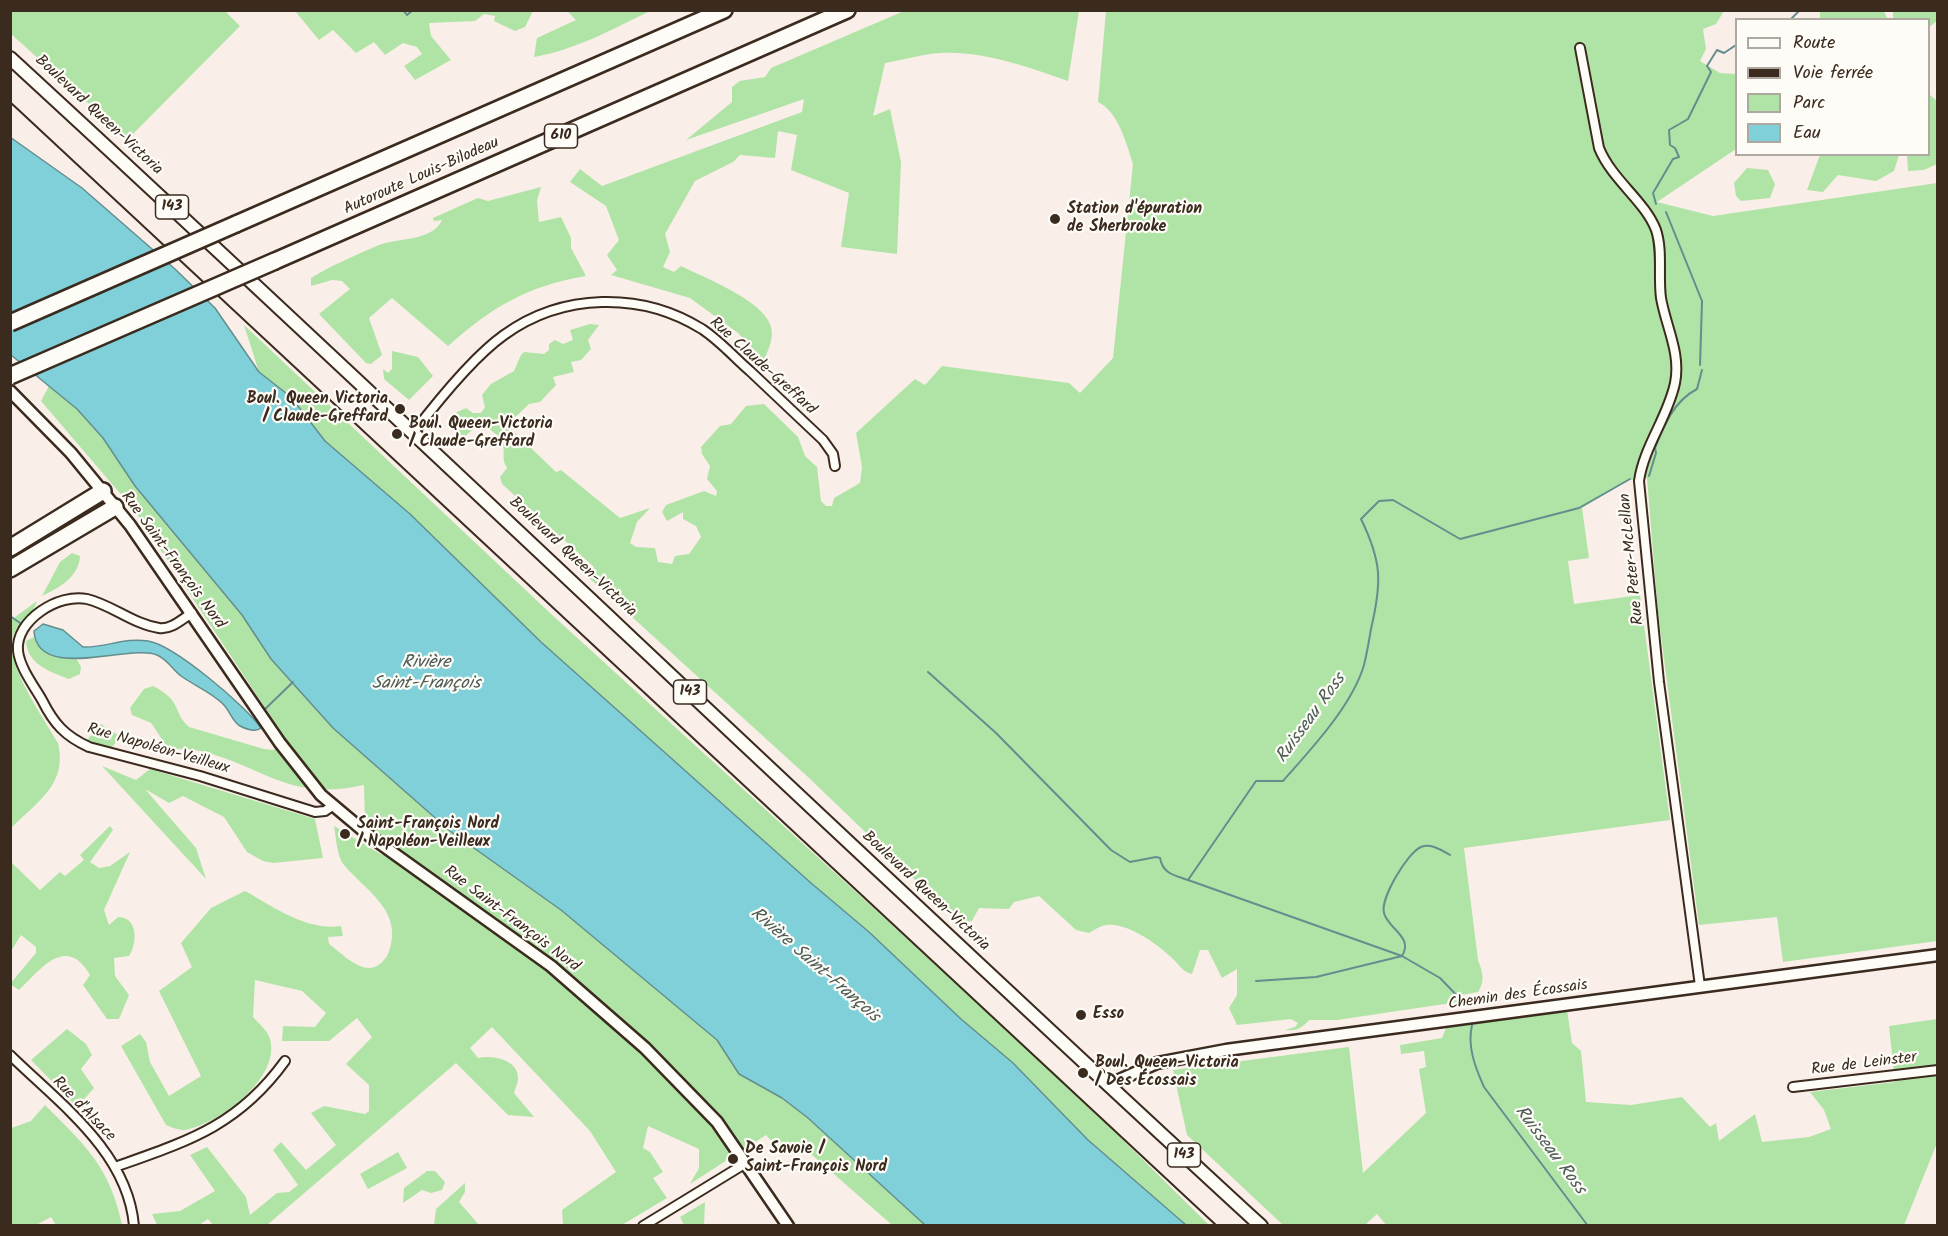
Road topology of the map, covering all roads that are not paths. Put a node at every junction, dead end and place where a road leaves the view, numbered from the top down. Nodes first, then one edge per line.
1 (724, 10) edge
2 (847, 10) edge
3 (1580, 48) dead end
4 (10, 58) edge
5 (10, 323) edge
6 (10, 376) edge
7 (10, 391) edge
8 (414, 432) junction
9 (835, 466) dead end
10 (103, 491) junction
11 (115, 507) junction
12 (10, 548) edge
13 (10, 569) edge
14 (192, 613) junction
15 (332, 806) junction
16 (1938, 955) edge
17 (1700, 986) junction
18 (10, 1055) edge
19 (285, 1061) dead end
20 (1938, 1070) edge
21 (1108, 1085) junction
22 (1793, 1086) dead end
23 (746, 1163) junction
24 (115, 1167) junction
25 (134, 1226) edge
26 (643, 1226) edge
27 (788, 1226) edge
28 (1261, 1226) edge

1 - 5 highway, Autoroute Louis-Bilodeau, bridge
2 - 6 highway, Autoroute Louis-Bilodeau / 610, bridge
3 - 17 street, Rue Peter-McLellan
4 - 8 main road, Boulevard Queen-Victoria / 143
7 - 10 street, Rue Saint-François Nord
8 - 9 street, Rue Claude-Greffard
8 - 21 main road, Boulevard Queen-Victoria / 143
10 - 11 street, Rue Saint-François Nord
10 - 12 highway
11 - 13 highway
11 - 14 street, Rue Saint-François Nord
14 - 15 street, Rue Saint-François Nord
14 - 15 street, Rue Napoléon-Veilleux
15 - 23 street, Rue Saint-François Nord
16 - 17 street, Chemin des Écossais
17 - 21 street, Chemin des Écossais
18 - 24 street, Rue d'Alsace
19 - 24 street
20 - 22 street, Rue de Leinster
21 - 28 main road, 143
23 - 26 street
23 - 27 street, Rue Saint-François Nord
24 - 25 street, Rue d'Alsace

